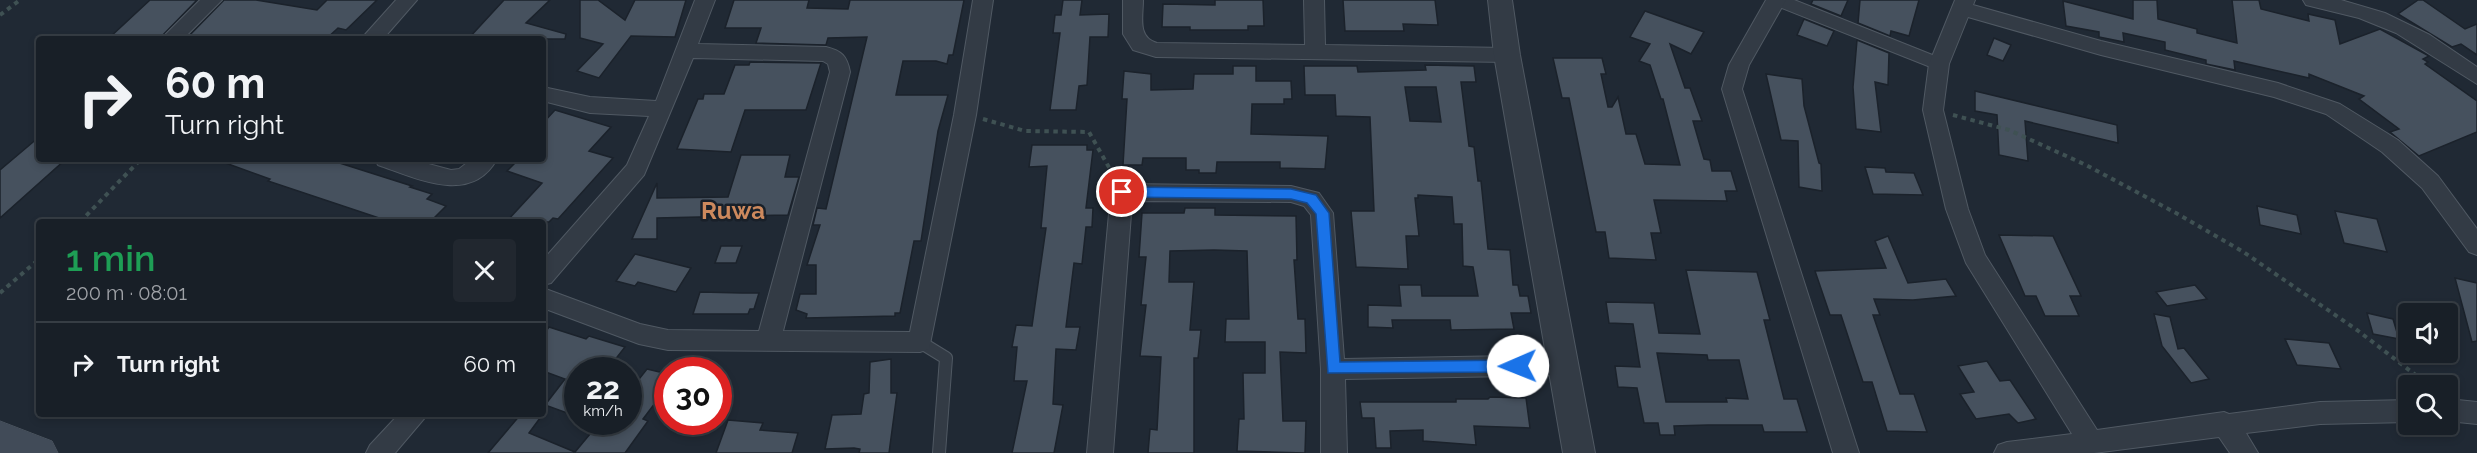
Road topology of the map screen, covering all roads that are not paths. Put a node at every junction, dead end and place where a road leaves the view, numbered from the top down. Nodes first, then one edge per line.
1 (212, 0) edge
2 (407, 0) edge
3 (705, 0) edge
4 (983, 0) edge
5 (1133, 0) edge
6 (1314, 0) edge
7 (1500, 0) edge
8 (1777, 0) edge
9 (2313, 0) edge
10 (1963, 4) edge
11 (174, 36) edge
12 (374, 36) edge
13 (685, 51) junction
14 (1315, 52) junction
15 (1507, 55) junction
16 (1939, 64) junction
17 (2477, 77) edge
18 (546, 98) edge
19 (663, 109) junction
20 (397, 162) edge
21 (483, 162) edge
22 (2477, 246) edge
23 (546, 273) edge
24 (546, 299) edge
25 (768, 340) junction
26 (920, 342) junction
27 (1564, 365) junction
28 (1333, 369) junction
29 (2398, 411) edge
30 (2458, 411) edge
31 (2477, 413) edge
32 (413, 417) edge
33 (2224, 423) junction
34 (0, 437) edge
35 (2091, 442) junction
36 (39, 453) edge
37 (379, 453) edge
38 (939, 453) edge
39 (1100, 453) edge
40 (1334, 453) edge
41 (1579, 453) edge
42 (1846, 453) edge
43 (2007, 453) edge
44 (2245, 453) edge

1 - 11 street
2 - 12 street
3 - 13 street
4 - 26 street
5 - 14 street
6 - 14 street
7 - 15 street
8 - 16 lane
8 - 42 street
9 - 17 street
10 - 16 street
10 - 22 street
13 - 19 street
13 - 25 street
14 - 15 street
15 - 27 street
16 - 35 street
18 - 19 street
19 - 23 street
20 - 21 street
24 - 25 street
25 - 26 street
26 - 38 lane
27 - 28 street
27 - 41 street
28 - 39 street
28 - 40 street
29 - 33 street
30 - 31 street
32 - 37 street
33 - 35 street
33 - 44 street
34 - 36 main road
35 - 43 street

